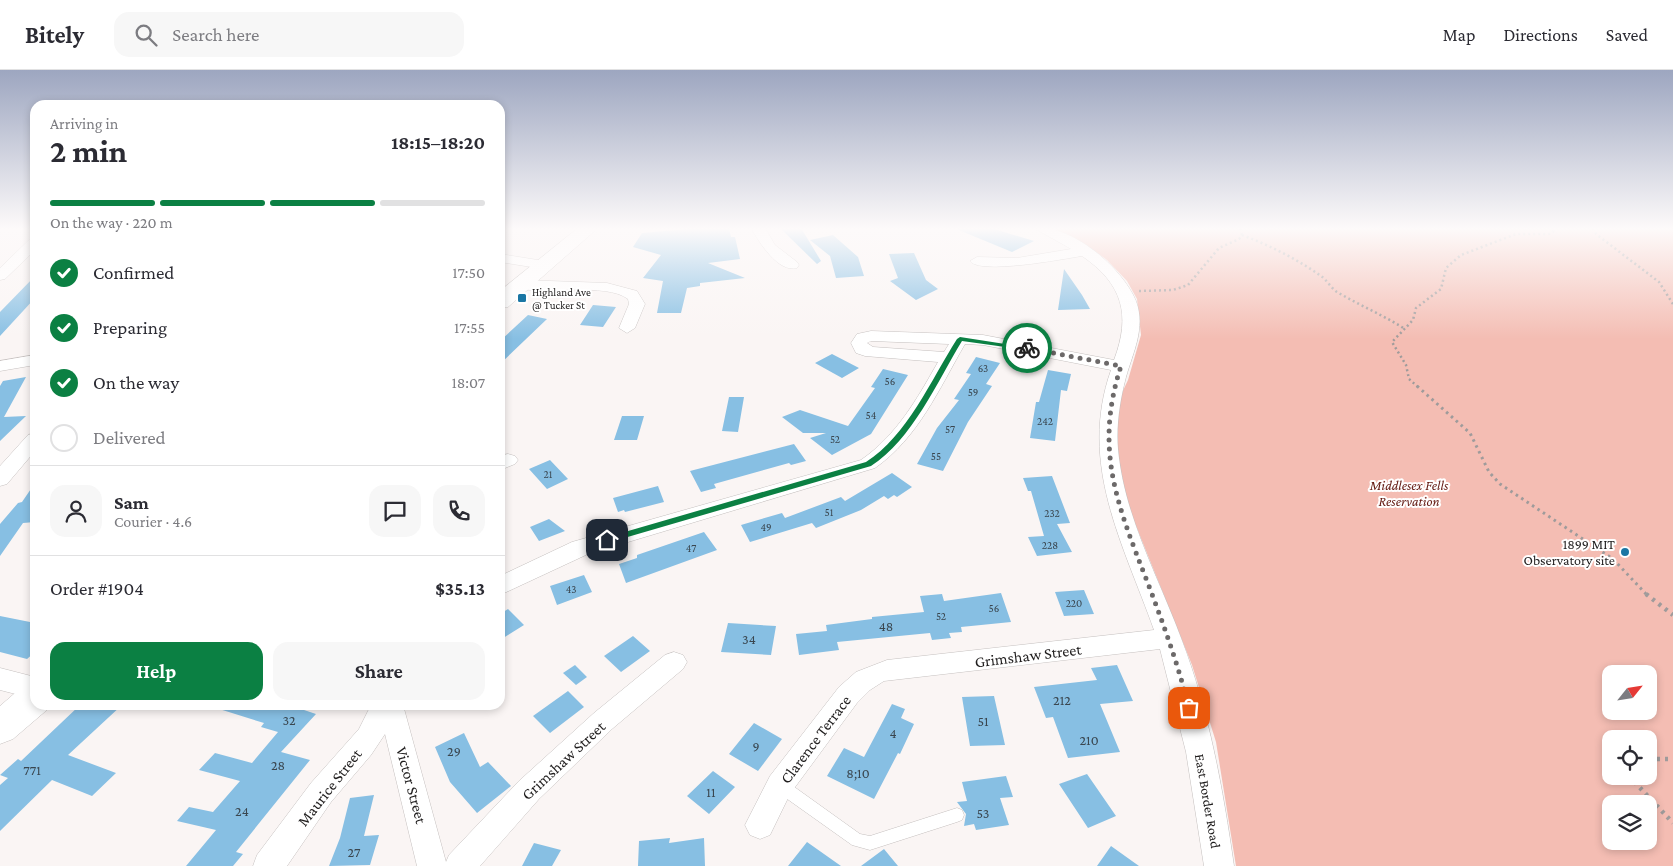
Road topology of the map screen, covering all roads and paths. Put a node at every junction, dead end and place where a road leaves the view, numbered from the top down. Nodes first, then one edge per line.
1 (11, 265) edge
2 (544, 265) edge
3 (1101, 265) edge
4 (1205, 265) edge
5 (1303, 265) edge
6 (1449, 265) edge
7 (1637, 265) edge
8 (0, 276) edge
9 (520, 285) junction
10 (1124, 291) junction
11 (505, 298) edge
12 (1673, 304) edge
13 (627, 328) dead end
14 (1405, 329) junction
15 (960, 339) junction
16 (948, 358) junction
17 (30, 361) edge
18 (0, 366) edge
19 (1121, 366) junction
20 (27, 456) edge
21 (0, 461) edge
22 (0, 479) edge
23 (505, 584) edge
24 (1673, 615) edge
25 (1169, 638) junction
26 (674, 662) dead end
27 (887, 670) joint
28 (0, 679) edge
29 (30, 687) edge
30 (30, 702) edge
31 (382, 710) edge
32 (391, 710) edge
33 (0, 728) edge
34 (1657, 759) edge
35 (1673, 759) edge
36 (780, 785) junction
37 (1637, 785) edge
38 (957, 815) dead end
39 (1673, 823) edge
40 (760, 825) dead end
41 (268, 866) edge
42 (432, 866) edge
43 (460, 866) edge
44 (1219, 866) edge

1 - 8 street
2 - 9 main road
3 - 10 street, East Border Road
4 - 10 path
5 - 14 path
6 - 14 path
7 - 12 path
9 - 11 main road
9 - 13 street
10 - 19 street, East Border Road
14 - 24 path
15 - 16 street
15 - 16 street
15 - 19 street
16 - 23 street
17 - 18 street
19 - 25 street, East Border Road
20 - 21 street
20 - 22 street
25 - 27 street, Grimshaw Street
25 - 44 street, East Border Road
26 - 43 street, Grimshaw Street
27 - 36 street, Clarence Terrace
28 - 29 street
30 - 33 main road
31 - 41 street, Maurice Street
32 - 42 street, Victor Street
34 - 35 path
36 - 38 lane
36 - 40 street, Clarence Terrace
37 - 39 path

